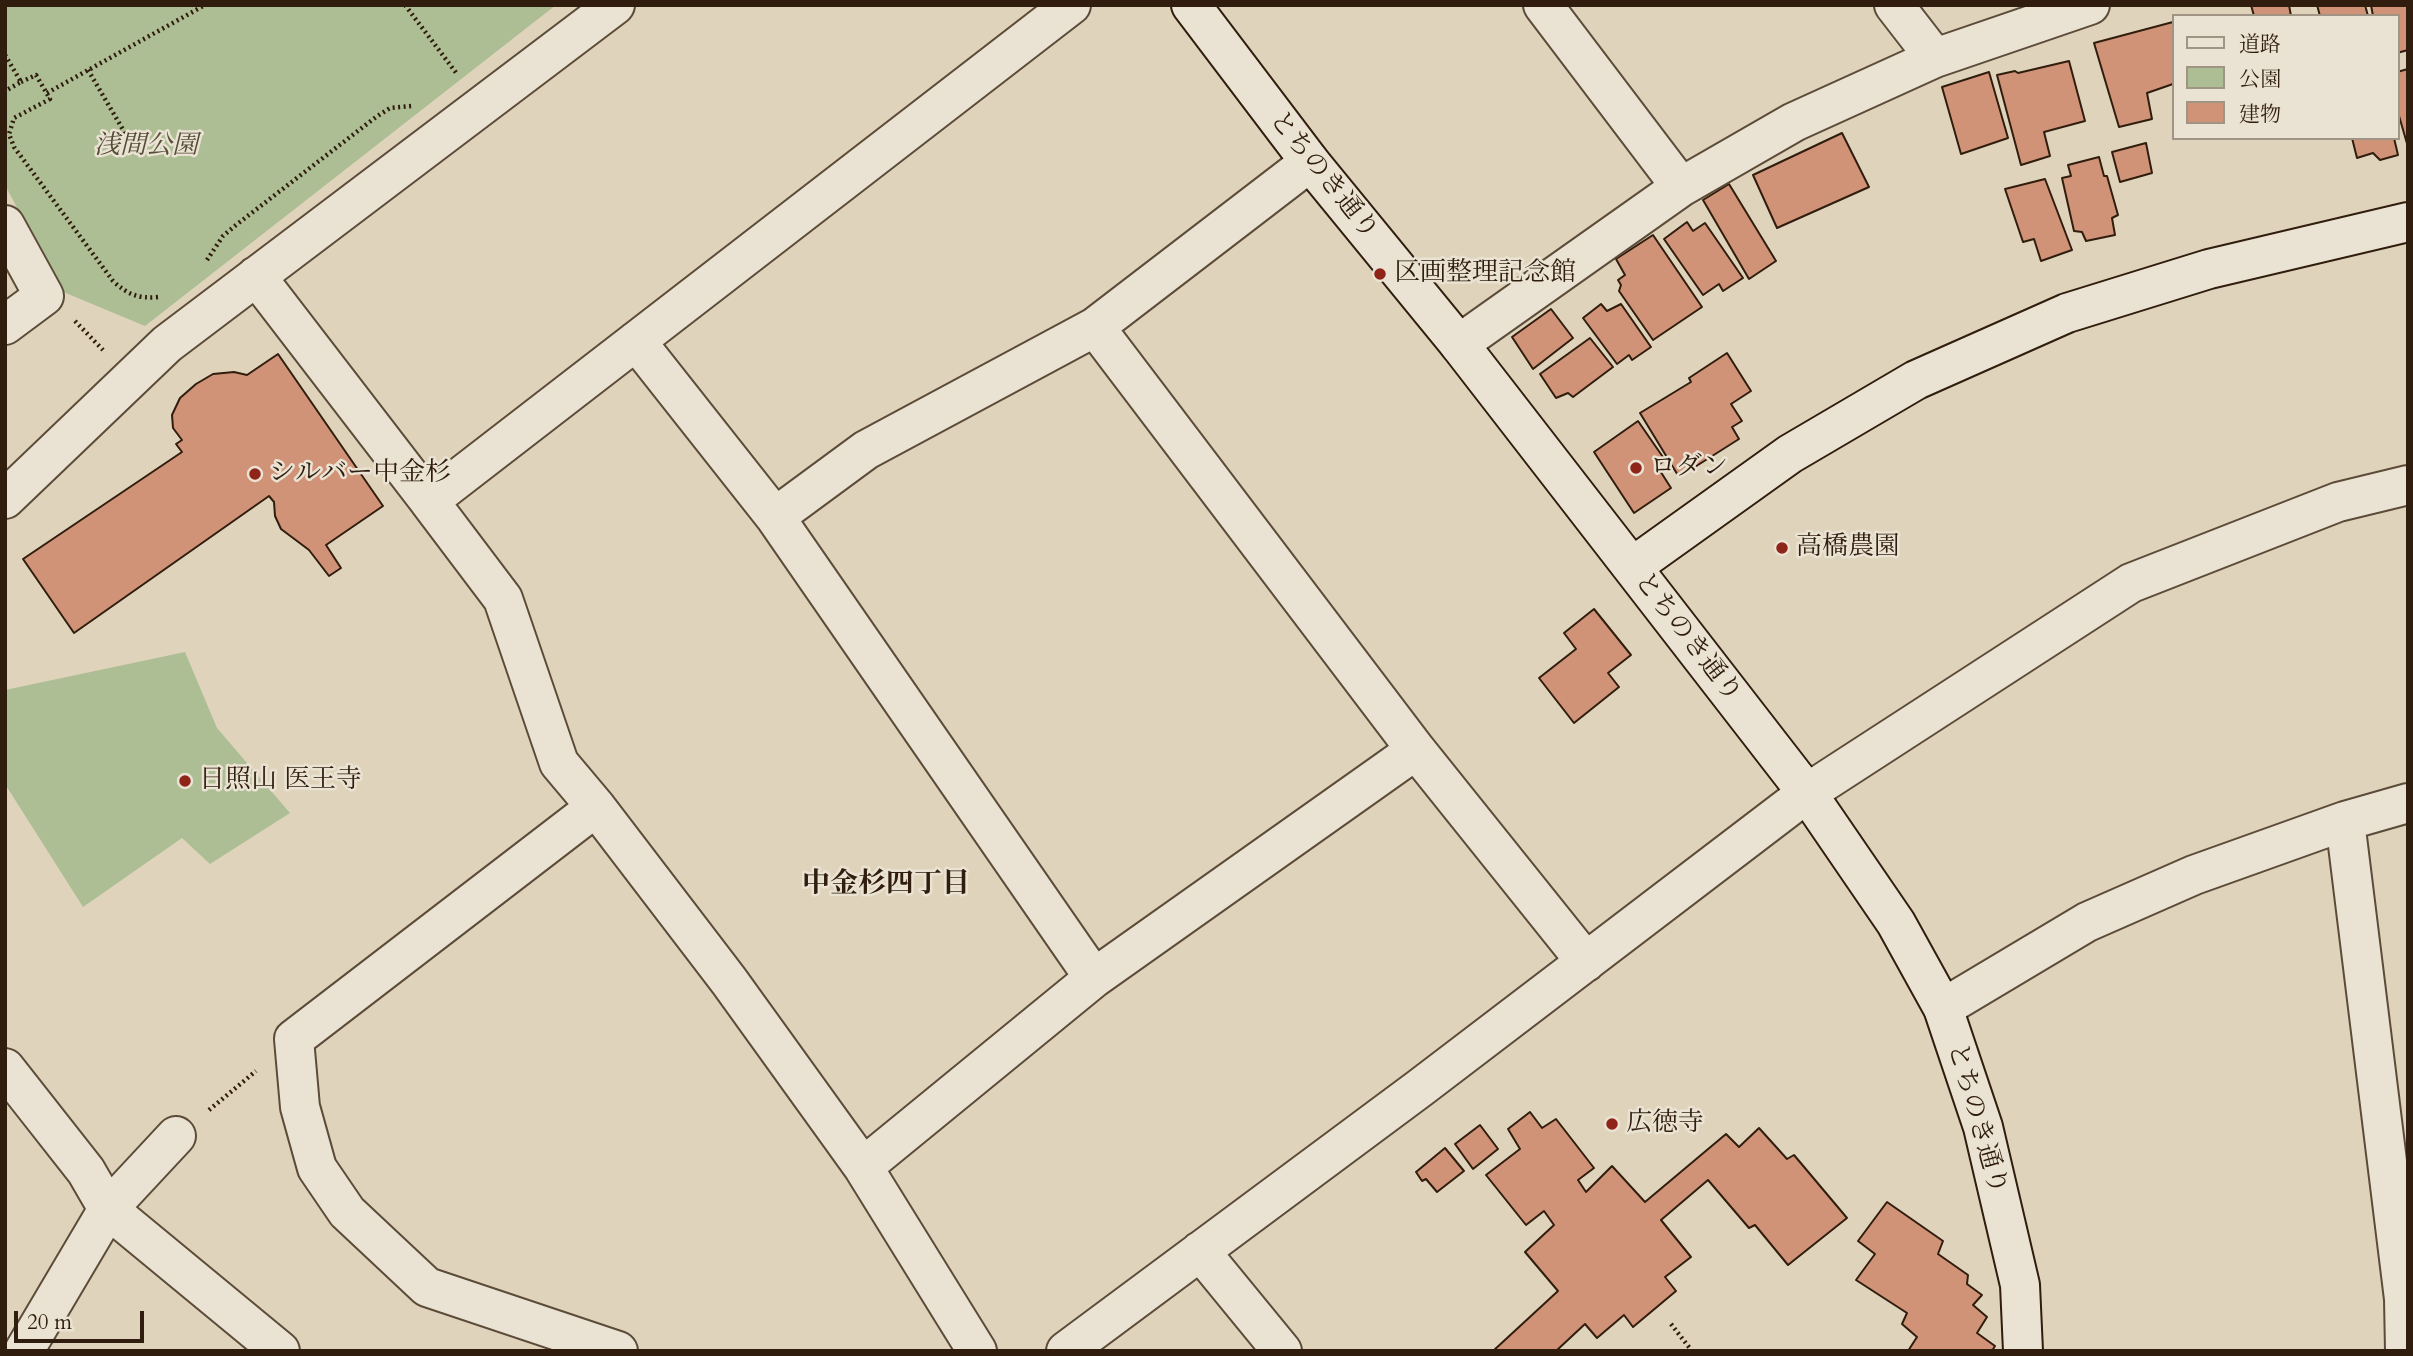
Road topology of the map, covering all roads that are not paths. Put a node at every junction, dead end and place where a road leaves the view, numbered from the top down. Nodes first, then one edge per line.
1 (615, 5) edge
2 (1071, 5) edge
3 (1191, 5) edge
4 (1543, 5) edge
5 (1894, 5) edge
6 (2090, 5) edge
7 (1935, 58) junction
8 (1310, 162) junction
9 (1681, 187) junction
10 (2408, 222) edge
11 (5, 225) edge
12 (256, 276) junction
13 (5, 325) edge
14 (1095, 327) junction
15 (636, 341) junction
16 (1459, 344) junction
17 (2408, 485) edge
18 (5, 499) edge
19 (429, 501) junction
20 (775, 517) junction
21 (1632, 567) junction
22 (1416, 750) junction
23 (1807, 793) junction
24 (2408, 803) edge
25 (596, 807) junction
26 (2345, 821) junction
27 (1586, 961) junction
28 (1094, 978) junction
29 (1943, 1008) junction
30 (5, 1068) edge
31 (177, 1136) road end
32 (863, 1167) junction
33 (108, 1209) junction
34 (1200, 1251) junction
35 (24, 1351) edge
36 (280, 1351) edge
37 (618, 1351) edge
38 (977, 1351) edge
39 (1066, 1351) edge
40 (1282, 1351) edge
41 (2023, 1351) edge
42 (2405, 1351) edge

1 - 12 street
2 - 15 street
3 - 8 street, とちのき通り
4 - 9 street
5 - 7 street
6 - 7 street
7 - 9 street
8 - 14 street
8 - 16 street, とちのき通り
9 - 16 street
10 - 21 street
11 - 13 street
12 - 18 street
12 - 19 street
14 - 20 street
14 - 22 street
15 - 19 street
15 - 20 street
16 - 21 street, とちのき通り
17 - 23 street
19 - 25 street
20 - 28 street
21 - 23 street, とちのき通り
22 - 27 street
22 - 28 street
23 - 27 street
23 - 29 street, とちのき通り
24 - 26 street
25 - 32 street
25 - 37 street
26 - 29 street
26 - 42 street
27 - 34 street
28 - 32 street
29 - 41 street, とちのき通り
30 - 33 street
31 - 33 street
32 - 38 street
33 - 35 street
33 - 36 street
34 - 39 street
34 - 40 street

